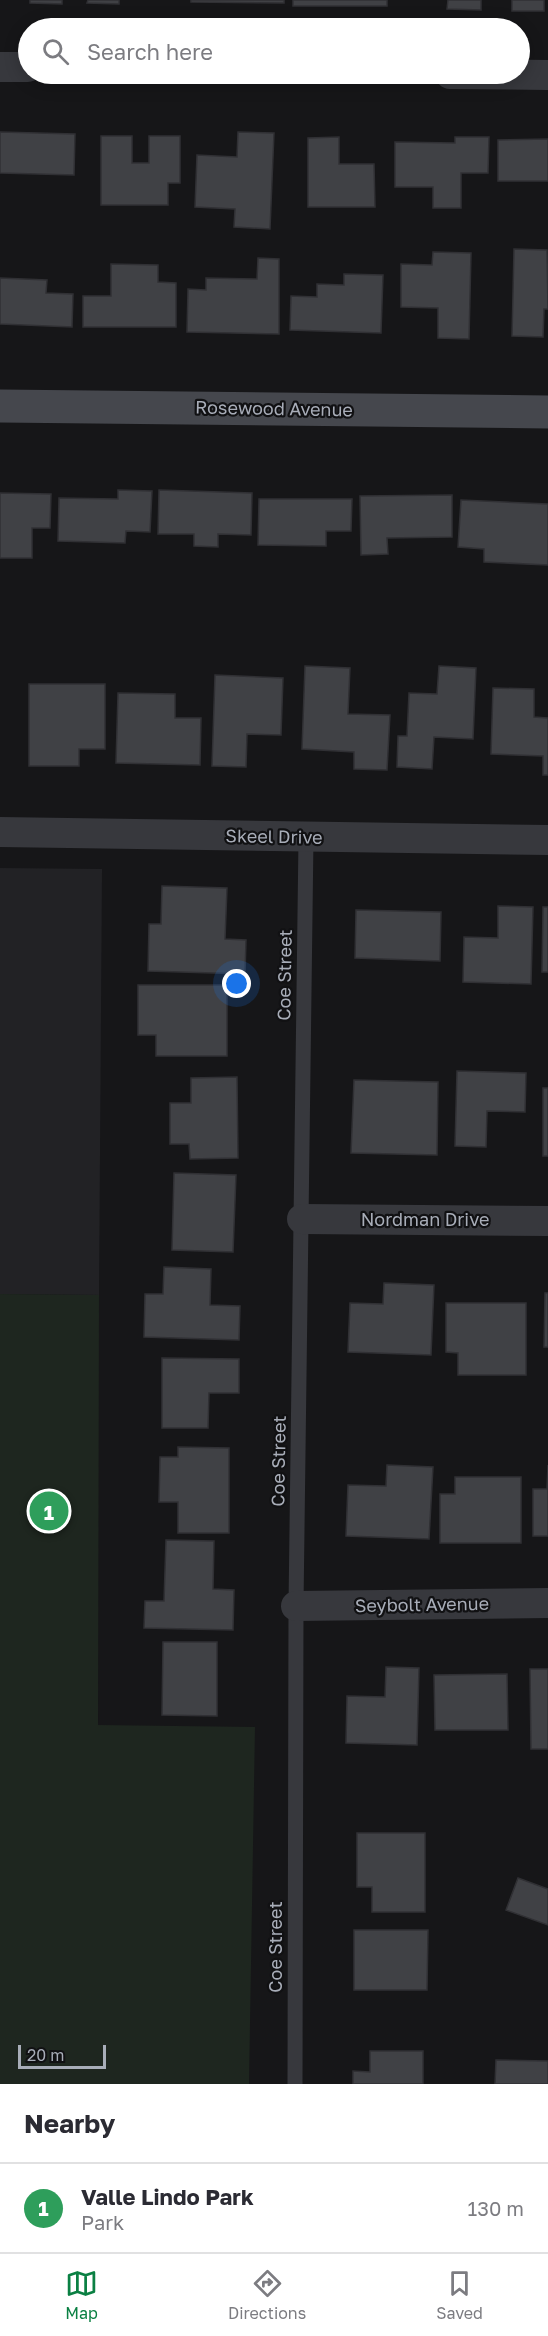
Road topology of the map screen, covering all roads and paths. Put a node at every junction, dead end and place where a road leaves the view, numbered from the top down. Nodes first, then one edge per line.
1 (0, 67) edge
2 (18, 67) edge
3 (530, 75) edge
4 (548, 75) edge
5 (0, 406) edge
6 (548, 411) edge
7 (0, 832) edge
8 (306, 838) junction
9 (548, 840) edge
10 (302, 1219) junction
11 (548, 1221) edge
12 (548, 1603) edge
13 (296, 1606) junction
14 (295, 2084) edge

1 - 2 street
3 - 4 street
5 - 6 main road, Rosewood Avenue
7 - 8 street, Skeel Drive
8 - 9 street, Skeel Drive
8 - 10 lane, Coe Street
10 - 11 street, Nordman Drive
10 - 13 lane, Coe Street
12 - 13 street, Seybolt Avenue
13 - 14 lane, Coe Street

